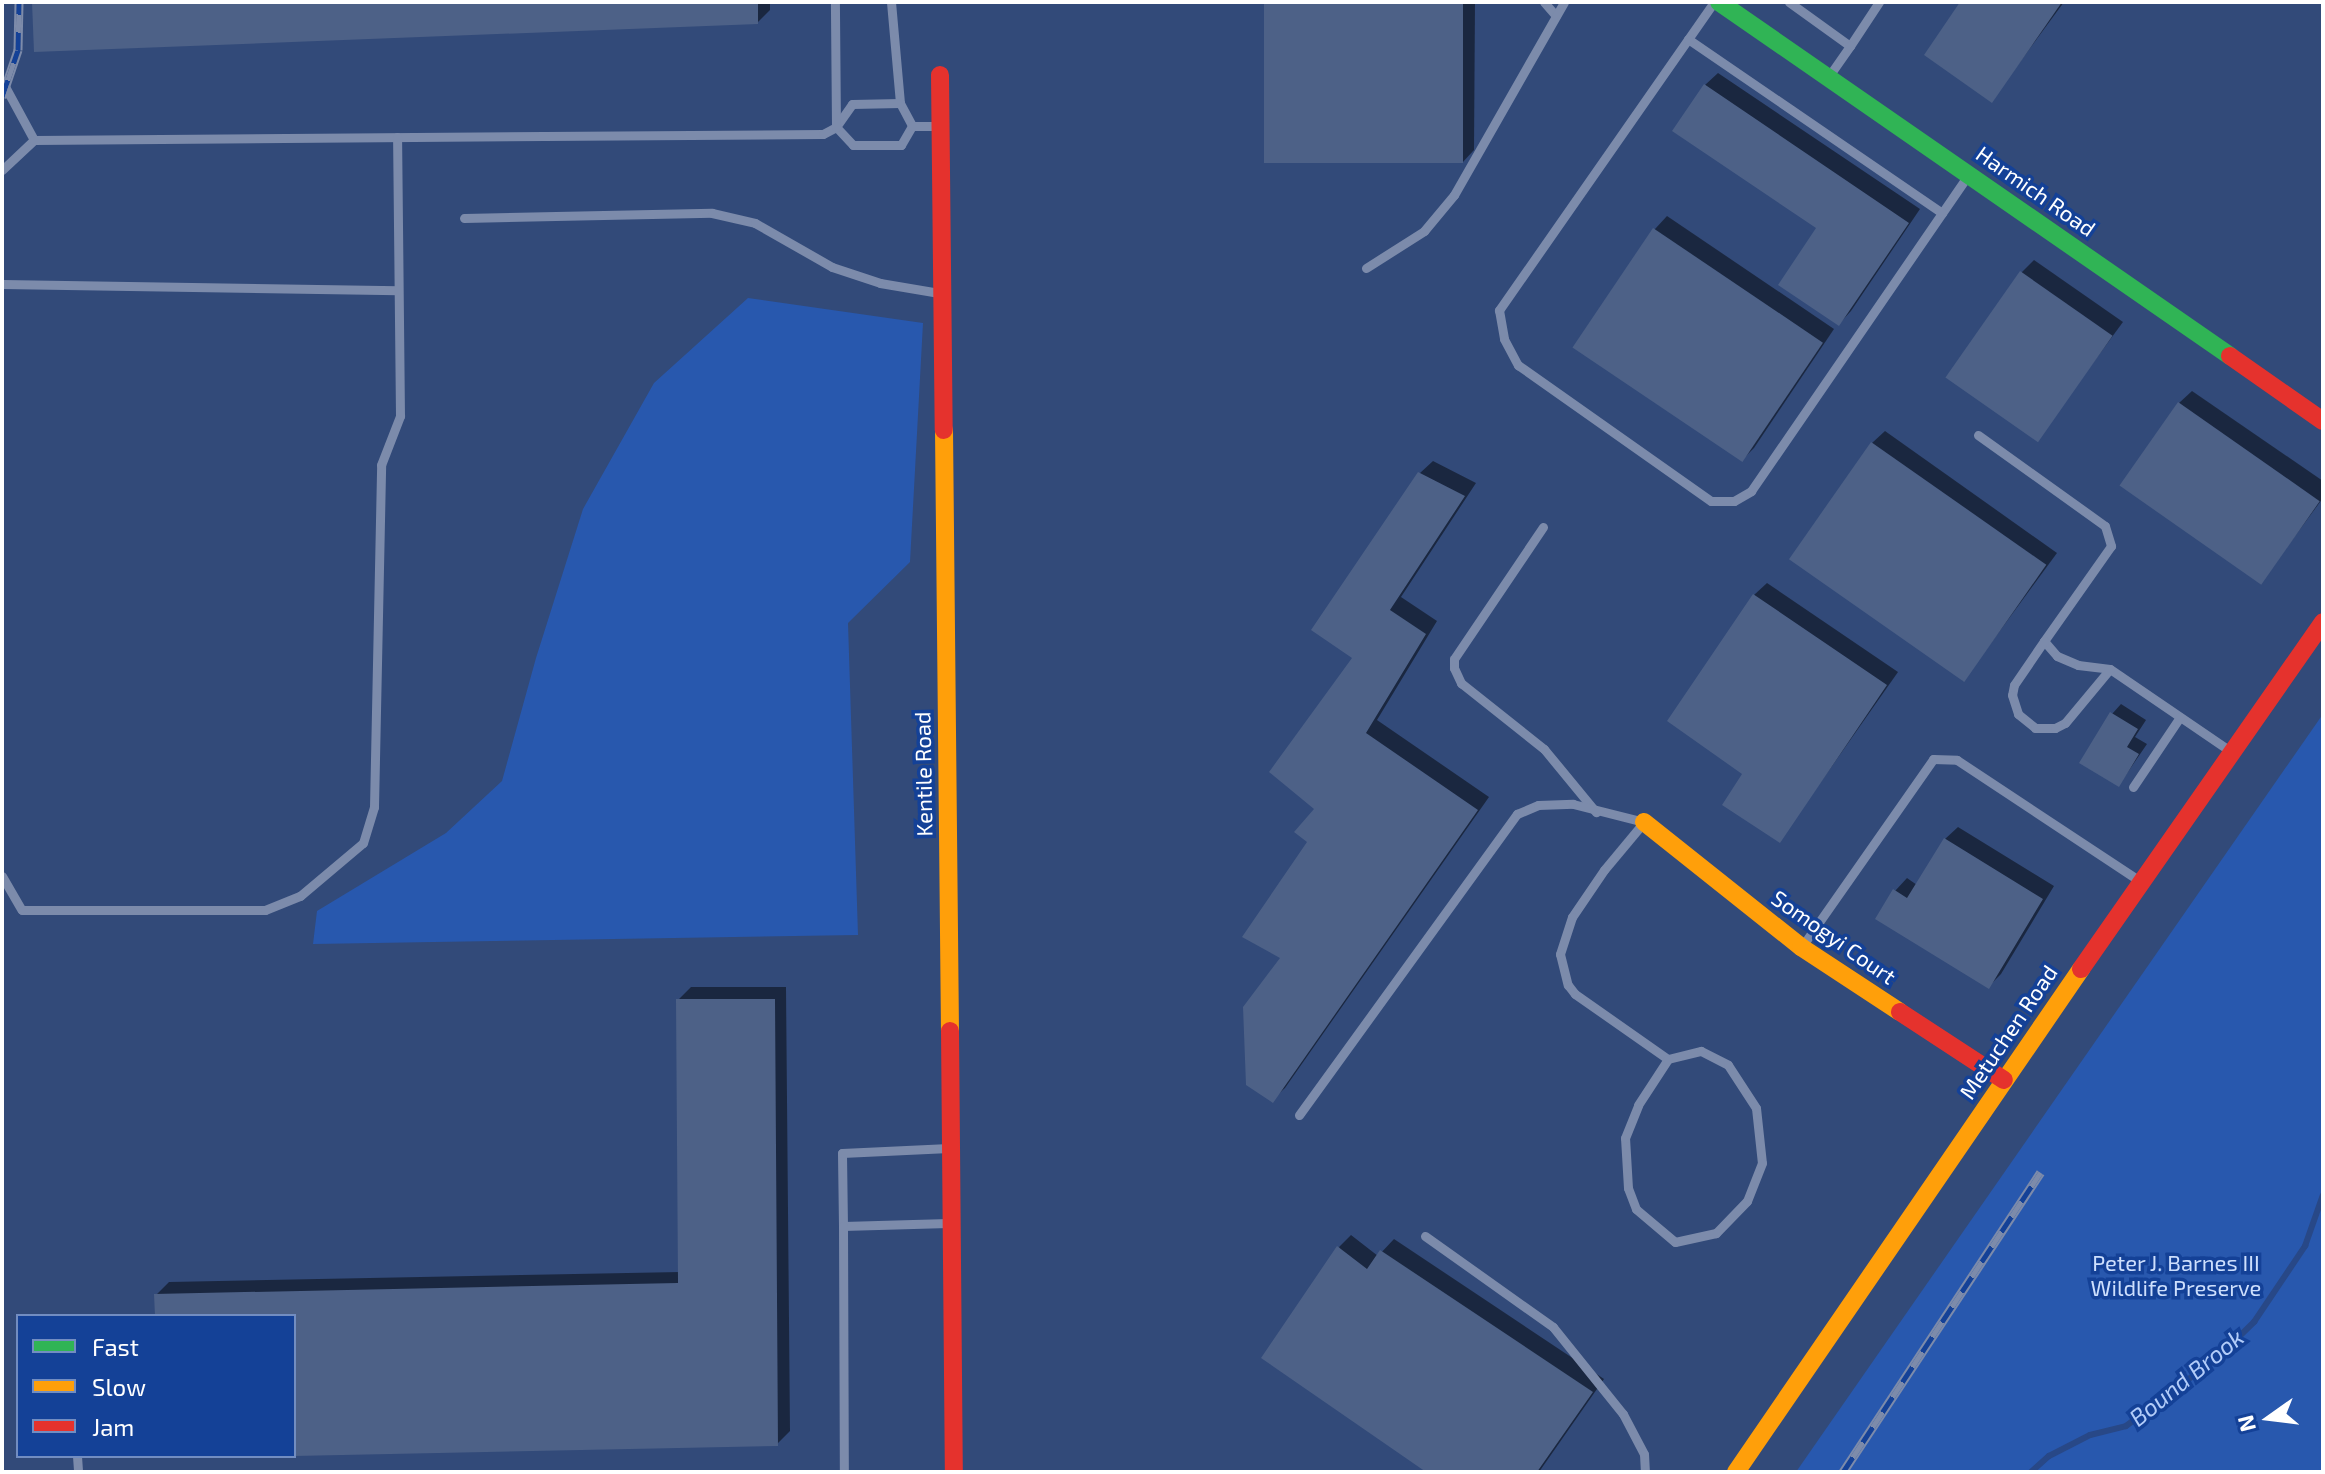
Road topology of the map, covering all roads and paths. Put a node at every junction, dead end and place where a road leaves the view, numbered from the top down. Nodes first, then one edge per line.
1 (835, 2) edge
2 (891, 2) edge
3 (1544, 2) edge
4 (1564, 2) edge
5 (1716, 2) edge
6 (1789, 2) edge
7 (1879, 2) edge
8 (1556, 16) junction
9 (1688, 39) junction
10 (1850, 46) junction
11 (940, 75) dead end
12 (1829, 76) junction
13 (2, 81) edge
14 (900, 103) junction
15 (912, 126) junction
16 (941, 126) junction
17 (836, 127) junction
18 (397, 137) junction
19 (34, 140) junction
20 (2, 170) edge
21 (1969, 174) junction
22 (1942, 213) junction
23 (464, 218) dead end
24 (1366, 268) dead end
25 (2, 284) edge
26 (398, 290) junction
27 (943, 293) junction
28 (2323, 421) edge
29 (1978, 435) dead end
30 (1543, 527) dead end
31 (2323, 622) edge
32 (2044, 641) junction
33 (2110, 669) junction
34 (2180, 717) junction
35 (2230, 751) junction
36 (2133, 787) dead end
37 (1596, 812) junction
38 (1644, 822) junction
39 (2, 876) edge
40 (2140, 882) junction
41 (1801, 947) junction
42 (1668, 1059) junction
43 (2004, 1080) junction
44 (1299, 1115) dead end
45 (951, 1148) junction
46 (952, 1223) junction
47 (843, 1226) junction
48 (1425, 1236) dead end
49 (844, 1472) edge
50 (954, 1472) edge
51 (1645, 1472) edge
52 (1736, 1472) edge

1 - 17 lane
2 - 14 lane
3 - 8 lane
4 - 8 lane
5 - 9 lane
5 - 12 street, Harmich Road
6 - 10 lane
7 - 10 lane
8 - 24 lane
9 - 22 lane
9 - 22 lane
10 - 12 lane
11 - 16 street, Kentile Road
12 - 21 street, Harmich Road
13 - 19 lane
14 - 15 lane
14 - 17 lane
15 - 16 lane
15 - 17 lane
16 - 27 street, Kentile Road
17 - 18 lane
18 - 19 lane
18 - 26 lane
19 - 20 lane
21 - 22 lane
21 - 28 street, Harmich Road
23 - 27 lane
25 - 26 lane
26 - 39 lane
27 - 45 street, Kentile Road
29 - 32 lane
30 - 37 lane
31 - 35 street, Metuchen Road
32 - 33 lane
32 - 33 lane
33 - 34 lane
34 - 35 lane
34 - 36 lane
35 - 40 street, Metuchen Road
37 - 38 lane
37 - 44 lane
38 - 41 street, Somogyi Court
38 - 42 lane
40 - 41 lane
40 - 43 street, Metuchen Road
41 - 43 street, Somogyi Court
42 - 42 lane
43 - 52 street, Metuchen Road
45 - 46 street, Kentile Road
45 - 47 lane
46 - 47 lane
46 - 50 street, Kentile Road
47 - 49 lane
48 - 51 lane

